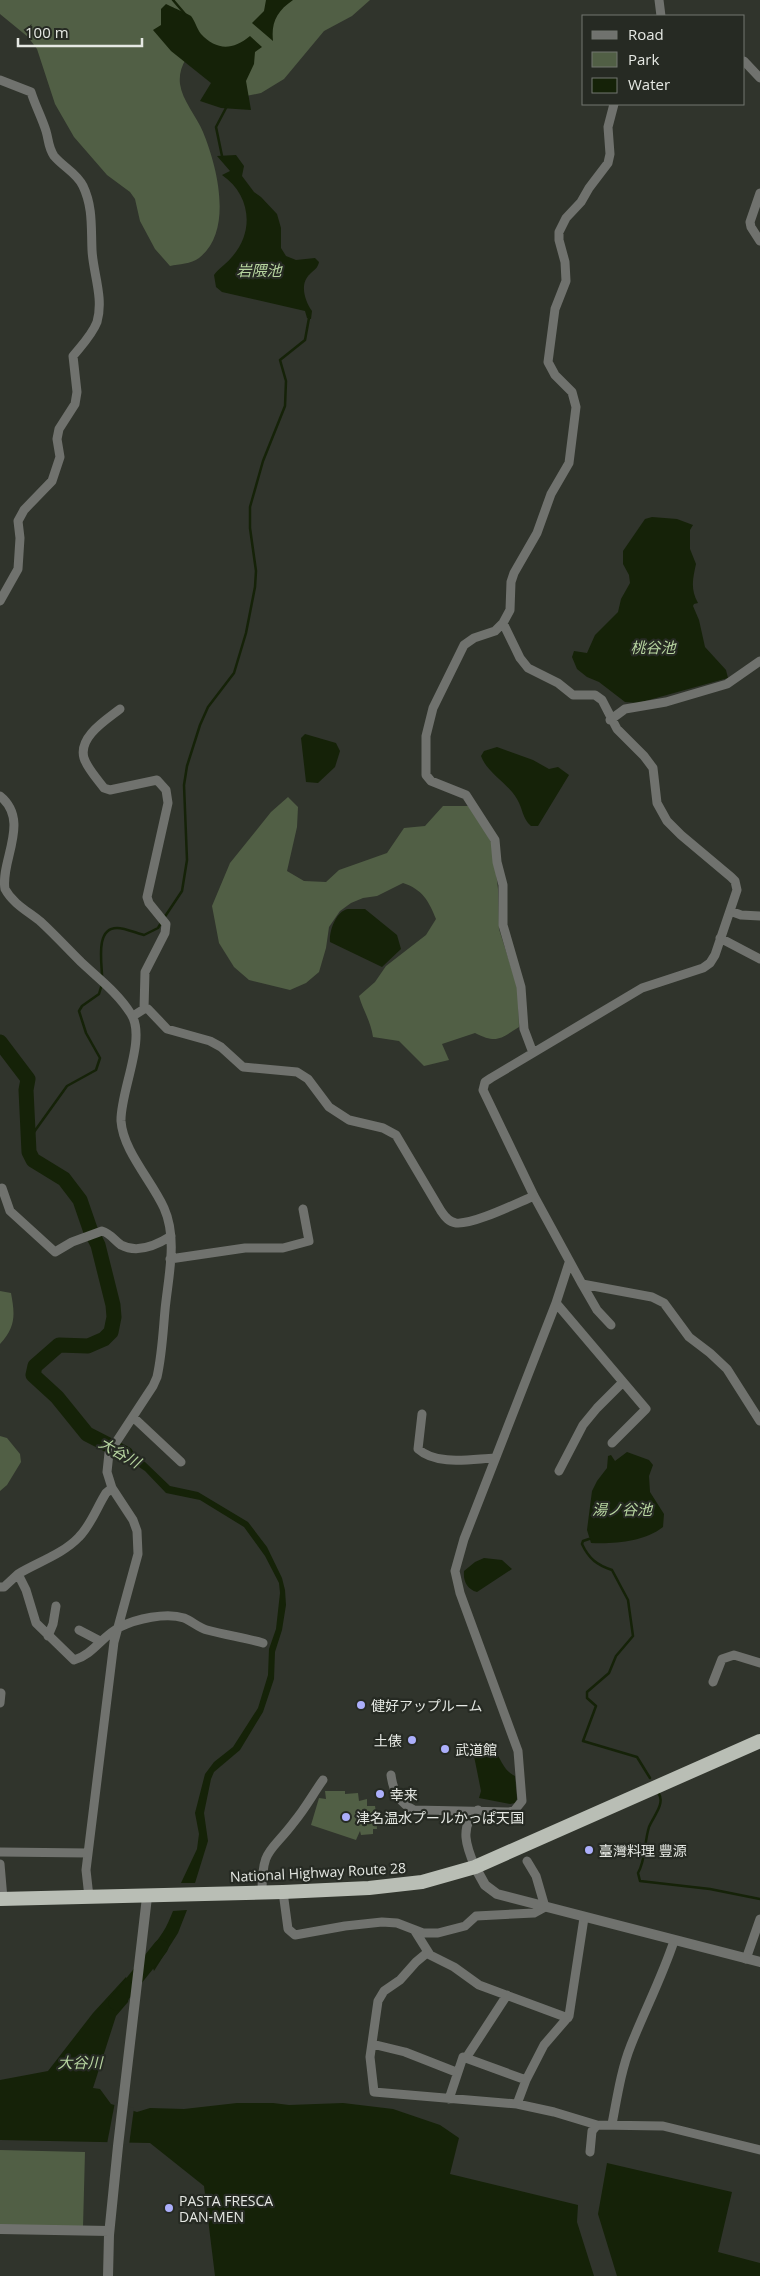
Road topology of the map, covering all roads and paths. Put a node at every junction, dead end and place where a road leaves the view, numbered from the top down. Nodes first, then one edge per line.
1 (659, 0) edge
2 (661, 15) edge
3 (745, 62) edge
4 (760, 78) edge
5 (0, 80) edge
6 (614, 105) edge
7 (760, 193) edge
8 (760, 241) edge
9 (0, 602) edge
10 (504, 623) junction
11 (760, 661) edge
12 (120, 709) dead end
13 (610, 720) junction
14 (0, 796) edge
15 (1, 880) edge
16 (730, 911) junction
17 (760, 916) edge
18 (720, 938) junction
19 (760, 959) edge
20 (144, 1009) junction
21 (133, 1016) junction
22 (533, 1053) junction
23 (2, 1188) dead end
24 (534, 1196) junction
25 (303, 1209) dead end
26 (171, 1236) junction
27 (170, 1259) junction
28 (569, 1263) junction
29 (582, 1284) junction
30 (556, 1302) junction
31 (611, 1325) dead end
32 (623, 1382) junction
33 (422, 1414) dead end
34 (133, 1417) junction
35 (760, 1421) edge
36 (612, 1443) dead end
37 (495, 1458) junction
38 (181, 1462) dead end
39 (558, 1472) dead end
40 (112, 1488) junction
41 (18, 1574) junction
42 (0, 1587) edge
43 (56, 1606) dead end
44 (119, 1628) junction
45 (79, 1630) dead end
46 (48, 1636) junction
47 (100, 1641) junction
48 (263, 1643) dead end
49 (760, 1663) edge
50 (713, 1682) dead end
51 (760, 1741) edge
52 (391, 1776) dead end
53 (323, 1780) dead end
54 (478, 1810) junction
55 (0, 1852) edge
56 (88, 1853) junction
57 (527, 1861) dead end
58 (0, 1864) edge
59 (476, 1867) junction
60 (283, 1892) junction
61 (262, 1893) junction
62 (88, 1897) junction
63 (148, 1897) junction
64 (2, 1899) edge
65 (545, 1907) junction
66 (584, 1918) junction
67 (760, 1919) edge
68 (415, 1931) junction
69 (674, 1941) junction
70 (428, 1952) junction
71 (746, 1958) junction
72 (760, 1962) edge
73 (507, 1995) junction
74 (568, 2018) junction
75 (372, 2044) junction
76 (466, 2058) junction
77 (456, 2072) junction
78 (526, 2080) junction
79 (449, 2099) junction
80 (517, 2104) junction
81 (612, 2124) junction
82 (597, 2125) junction
83 (760, 2150) edge
84 (590, 2152) dead end
85 (0, 2229) edge
86 (109, 2231) junction
87 (108, 2276) edge

1 - 2 street
3 - 4 street
5 - 9 street
6 - 10 street
7 - 8 street
10 - 13 street
10 - 22 street
11 - 13 street
12 - 20 street
13 - 16 street
14 - 15 street
15 - 21 street
16 - 17 street
16 - 18 street
18 - 19 street
18 - 22 street
20 - 21 street
20 - 24 street
21 - 26 street
22 - 24 street
23 - 26 street
24 - 28 street
25 - 27 street
26 - 27 street
27 - 34 street
28 - 29 street
28 - 30 street
29 - 31 street
29 - 35 street
30 - 32 street
30 - 37 street
32 - 36 street
32 - 39 street
33 - 37 street
34 - 38 street
34 - 40 street
37 - 54 street
40 - 41 street
40 - 44 street
41 - 42 street
41 - 46 street
43 - 46 street
44 - 47 street
44 - 48 street
44 - 56 street
45 - 47 street
46 - 47 street
49 - 50 street
51 - 59 highway, National Highway Route 28
52 - 54 street
53 - 61 street
54 - 59 street
55 - 56 street
56 - 62 street
57 - 65 street
58 - 64 street
59 - 60 highway, National Highway Route 28
59 - 65 street
60 - 61 highway, National Highway Route 28
60 - 68 street
61 - 63 highway, National Highway Route 28
62 - 63 highway, National Highway Route 28
62 - 64 highway, National Highway Route 28
63 - 86 street
65 - 66 street
65 - 68 street
66 - 69 street
66 - 74 street
67 - 71 street
68 - 70 street
69 - 71 street
69 - 81 street
70 - 73 street
70 - 75 street
71 - 72 street
73 - 74 street
73 - 76 street
74 - 78 street
75 - 77 street
75 - 79 street
76 - 77 street
76 - 78 street
77 - 79 street
78 - 80 street
79 - 80 street
80 - 82 street
81 - 82 street
81 - 83 street
82 - 84 street
85 - 86 street
86 - 87 street

